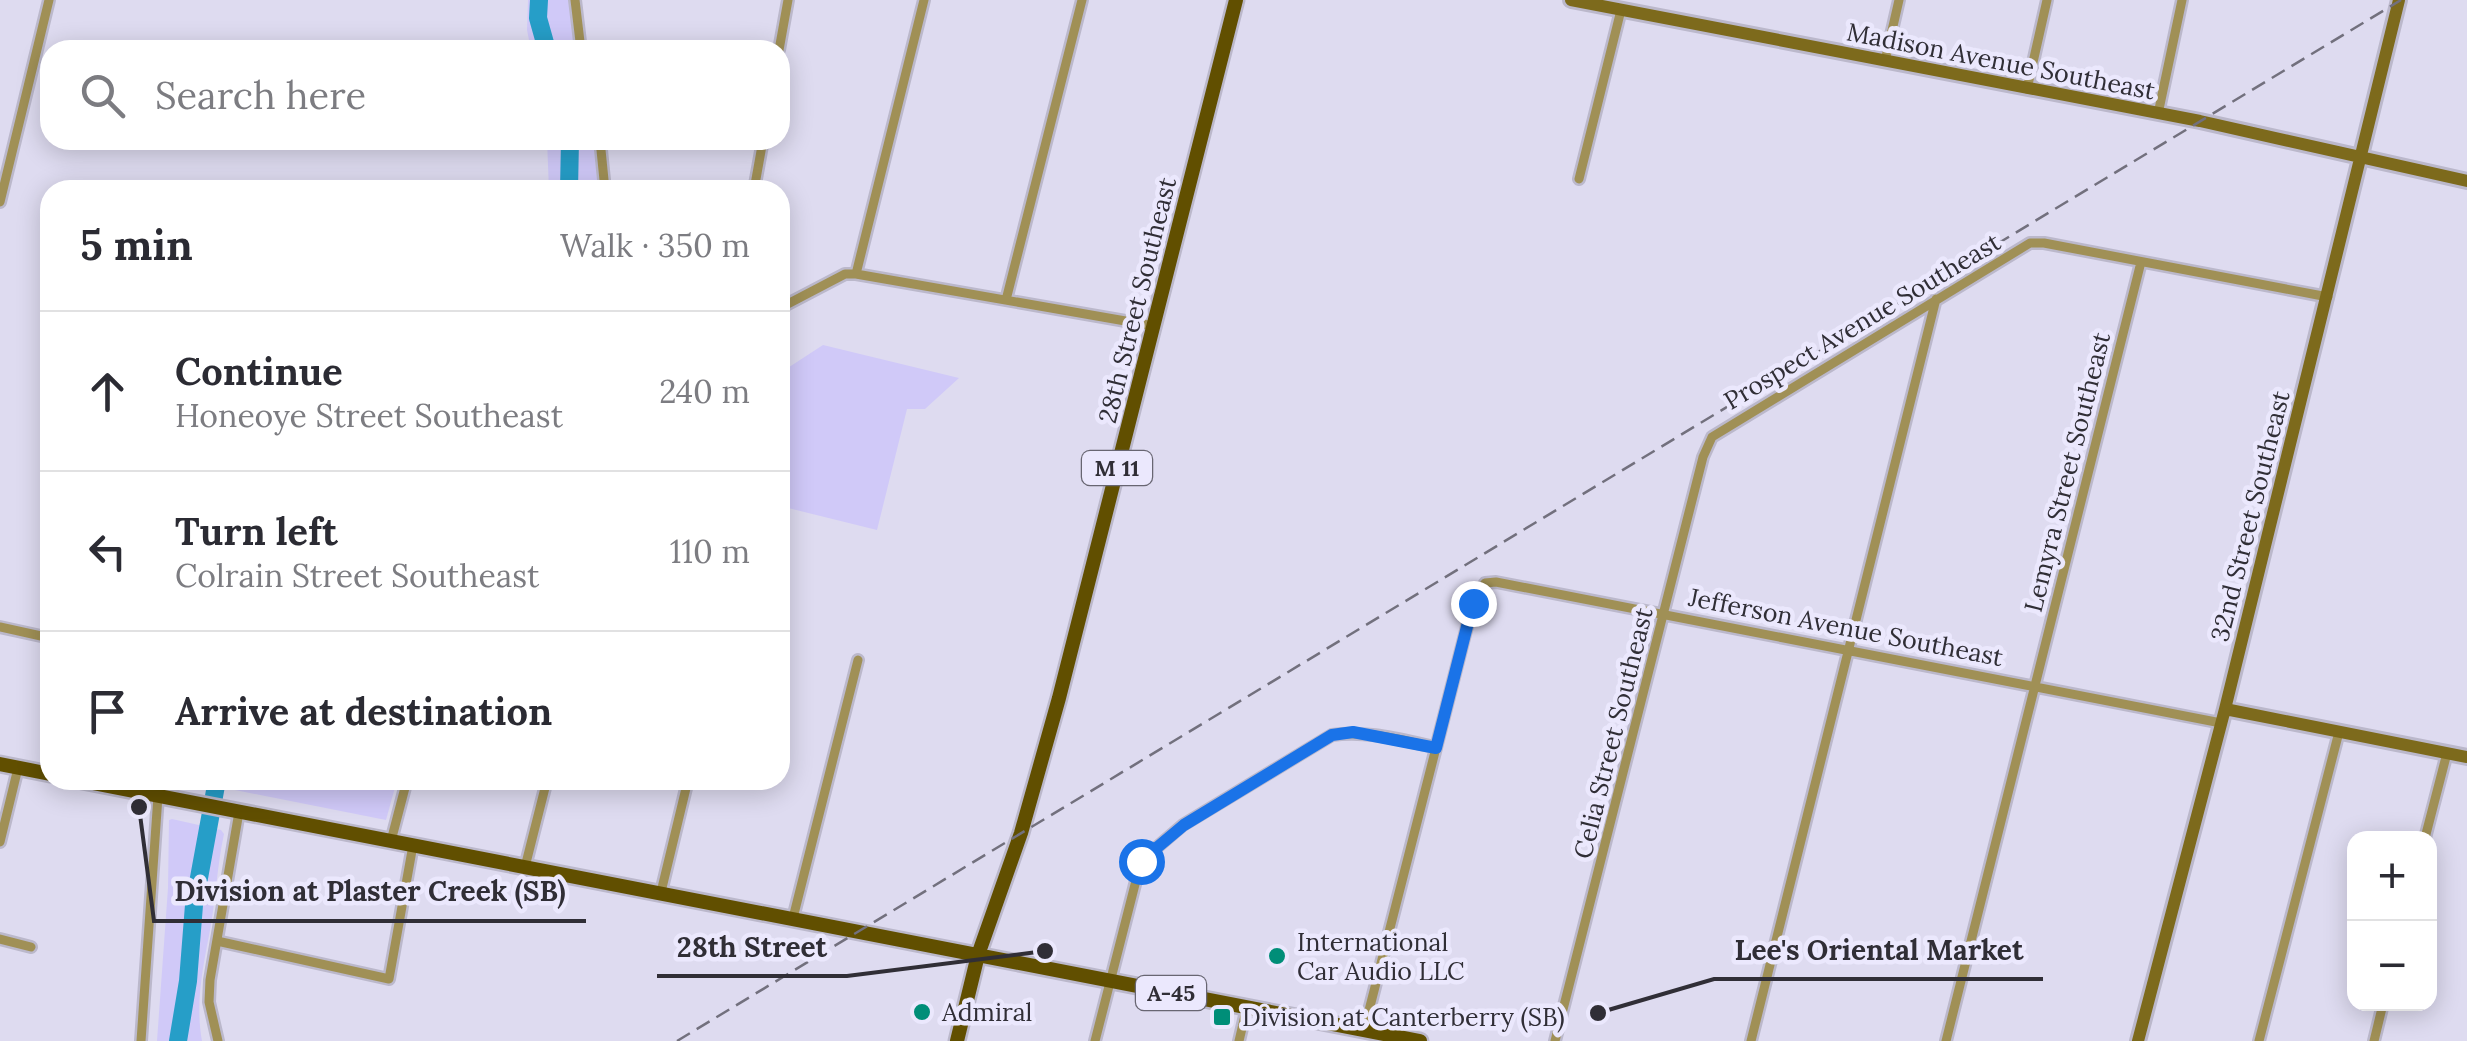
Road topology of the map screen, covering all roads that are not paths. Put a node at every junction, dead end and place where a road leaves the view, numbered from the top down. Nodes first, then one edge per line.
1 (49, 0) edge
2 (575, 0) edge
3 (788, 0) edge
4 (924, 0) edge
5 (1082, 0) edge
6 (1236, 0) edge
7 (1571, 0) edge
8 (1899, 0) edge
9 (2047, 0) edge
10 (2182, 0) edge
11 (2399, 0) edge
12 (1622, 10) junction
13 (580, 40) edge
14 (781, 40) edge
15 (1885, 61) junction
16 (2027, 89) junction
17 (2158, 114) junction
18 (0, 144) edge
19 (14, 146) junction
20 (601, 150) edge
21 (761, 150) edge
22 (2362, 157) junction
23 (1580, 179) dead end
24 (603, 180) edge
25 (756, 180) edge
26 (2467, 181) edge
27 (0, 202) edge
28 (2140, 262) junction
29 (856, 274) junction
30 (2328, 297) junction
31 (1936, 299) junction
32 (1006, 300) junction
33 (790, 303) edge
34 (1154, 326) junction
35 (1712, 436) joint
36 (1663, 614) junction
37 (0, 627) edge
38 (40, 636) edge
39 (1848, 652) junction
40 (858, 660) dead end
41 (2034, 687) junction
42 (2223, 716) junction
43 (2339, 732) junction
44 (1436, 748) junction
45 (2447, 753) junction
46 (2467, 757) edge
47 (0, 764) edge
48 (18, 768) junction
49 (40, 772) edge
50 (126, 790) edge
51 (405, 790) edge
52 (544, 790) edge
53 (686, 790) edge
54 (165, 798) junction
55 (232, 811) junction
56 (2428, 831) edge
57 (392, 841) junction
58 (0, 842) edge
59 (413, 845) junction
60 (525, 868) junction
61 (661, 892) junction
62 (793, 918) junction
63 (0, 940) edge
64 (218, 942) junction
65 (31, 947) dead end
66 (978, 955) junction
67 (1110, 982) junction
68 (1247, 1007) junction
69 (2382, 1011) edge
70 (1364, 1030) junction
71 (1385, 1038) edge
72 (141, 1041) edge
73 (218, 1041) edge
74 (957, 1041) edge
75 (1095, 1041) edge
76 (1239, 1041) edge
77 (1420, 1041) edge
78 (1555, 1041) edge
79 (1751, 1041) edge
80 (1946, 1041) edge
81 (2138, 1041) edge
82 (2259, 1041) edge
83 (2374, 1041) edge

1 - 19 street
2 - 13 street
3 - 14 street
4 - 29 street
5 - 32 street
6 - 34 main road, 28th Street Southeast / M 11
7 - 12 street, Madison Avenue Southeast
8 - 15 street
9 - 16 street
10 - 17 street
11 - 22 street, 32nd Street Southeast
12 - 15 street, Madison Avenue Southeast
12 - 23 street
15 - 16 street, Madison Avenue Southeast
16 - 17 street, Madison Avenue Southeast
17 - 22 street, Madison Avenue Southeast
18 - 19 street
19 - 27 street
20 - 24 street
21 - 25 street
22 - 26 street, Madison Avenue Southeast
22 - 30 street, 32nd Street Southeast
28 - 30 street, Prospect Avenue Southeast
28 - 31 street, Prospect Avenue Southeast
28 - 41 street, Lemyra Street Southeast
29 - 32 street
29 - 33 street
30 - 42 street, 32nd Street Southeast
31 - 35 street, Prospect Avenue Southeast
31 - 39 street
32 - 34 street
34 - 66 main road, 28th Street Southeast / M 11
35 - 36 street, Celia Street Southeast
36 - 39 street, Jefferson Avenue Southeast
36 - 44 street, Jefferson Avenue Southeast
36 - 78 street, Celia Street Southeast
37 - 38 street
39 - 41 street, Jefferson Avenue Southeast
39 - 79 street
40 - 62 street
41 - 42 street, Jefferson Avenue Southeast
41 - 80 street, Lemyra Street Southeast
42 - 43 street, Jefferson Avenue Southeast
42 - 81 street, 32nd Street Southeast
43 - 45 street, Jefferson Avenue Southeast
43 - 82 street
44 - 67 street
44 - 70 street
45 - 46 street, Jefferson Avenue Southeast
45 - 56 street
47 - 48 main road
48 - 49 main road
48 - 58 street
50 - 54 main road
51 - 57 street
52 - 60 street
53 - 61 street
54 - 55 main road
54 - 72 street
55 - 57 main road
55 - 64 street
57 - 59 main road
59 - 60 main road
59 - 64 street
60 - 61 main road
61 - 62 main road
62 - 66 main road
63 - 65 street
64 - 73 street
66 - 67 main road, A-45
66 - 74 main road, M 11
67 - 68 main road, A-45
67 - 75 street
68 - 70 main road, A-45
68 - 76 street
69 - 83 street
70 - 71 main road, A-45
71 - 77 main road, A-45

